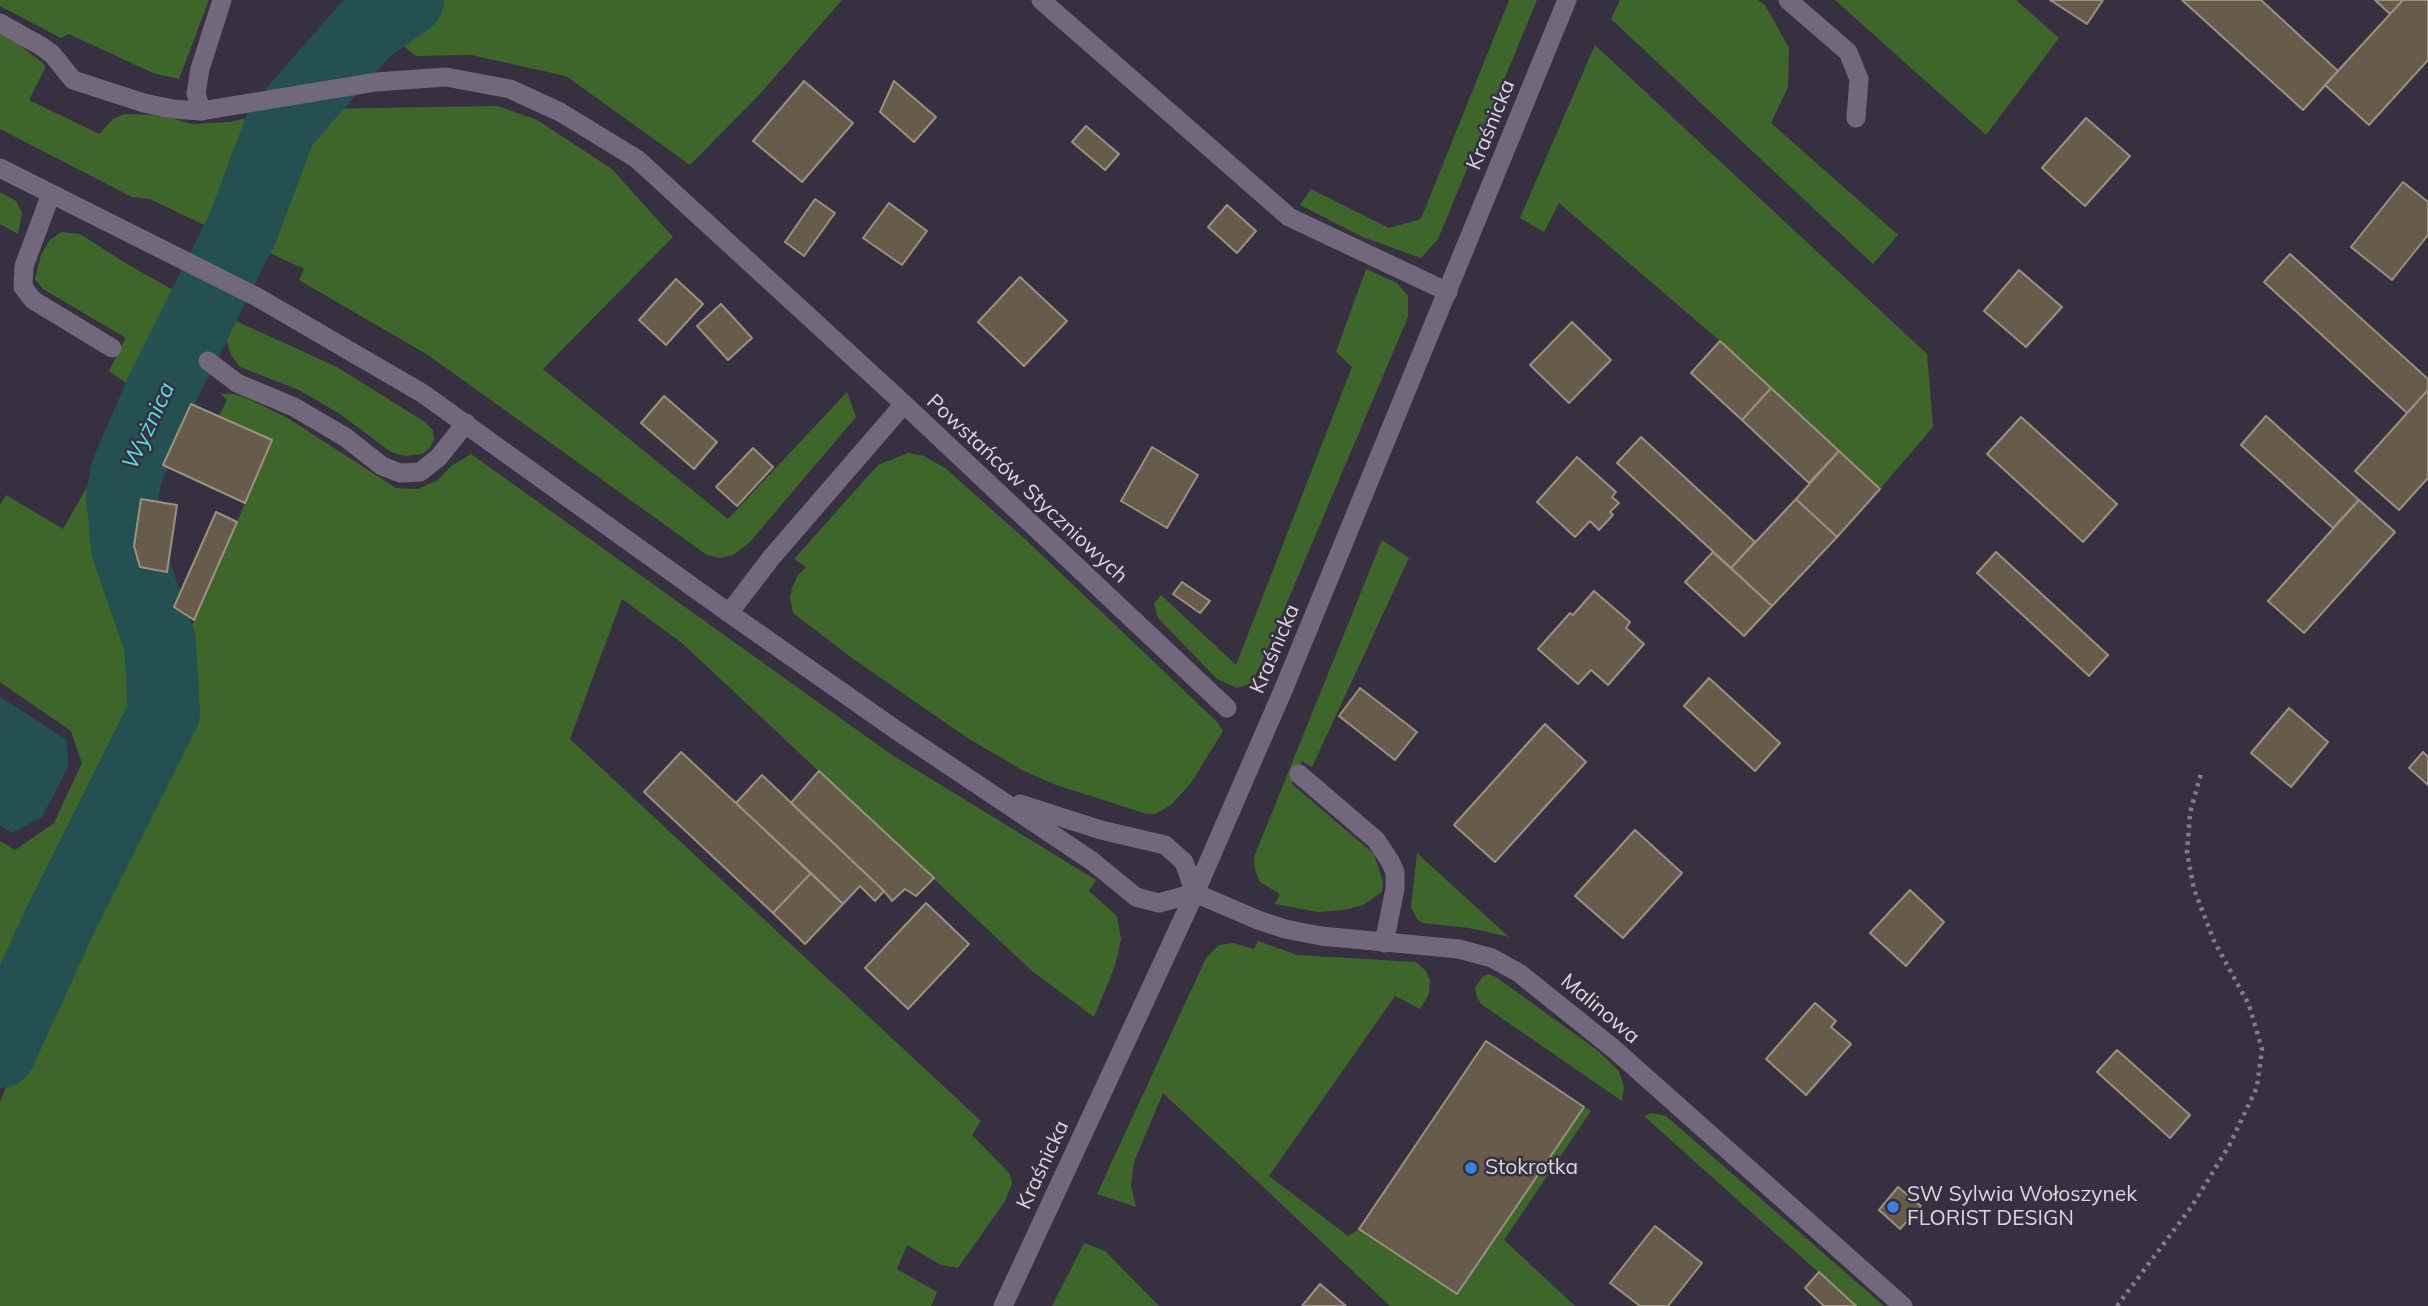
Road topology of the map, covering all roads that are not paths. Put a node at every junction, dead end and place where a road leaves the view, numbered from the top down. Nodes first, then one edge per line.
1 (222, 0) edge
2 (1041, 0) edge
3 (1567, 0) edge
4 (1788, 0) edge
5 (0, 23) edge
6 (201, 111) junction
7 (1856, 118) dead end
8 (0, 168) edge
9 (51, 194) junction
10 (1448, 292) junction
11 (112, 348) dead end
12 (208, 361) dead end
13 (904, 404) junction
14 (466, 423) junction
15 (729, 613) junction
16 (1227, 708) dead end
17 (1298, 774) dead end
18 (1000, 798) junction
19 (1195, 893) junction
20 (1384, 943) junction
21 (1003, 1306) edge
22 (1903, 1306) edge

1 - 6 street
2 - 10 street
3 - 10 street, Kraśnicka
4 - 7 street
5 - 6 street
6 - 13 street
8 - 9 street
9 - 11 street
9 - 14 street
10 - 19 street, Kraśnicka
12 - 14 street
13 - 15 street, Powstańców Styczniowych
13 - 16 street, Powstańców Styczniowych
14 - 15 street
15 - 18 street
17 - 20 street
18 - 19 street
18 - 19 street
19 - 20 street, Malinowa
19 - 21 street, Kraśnicka
20 - 22 street, Malinowa

